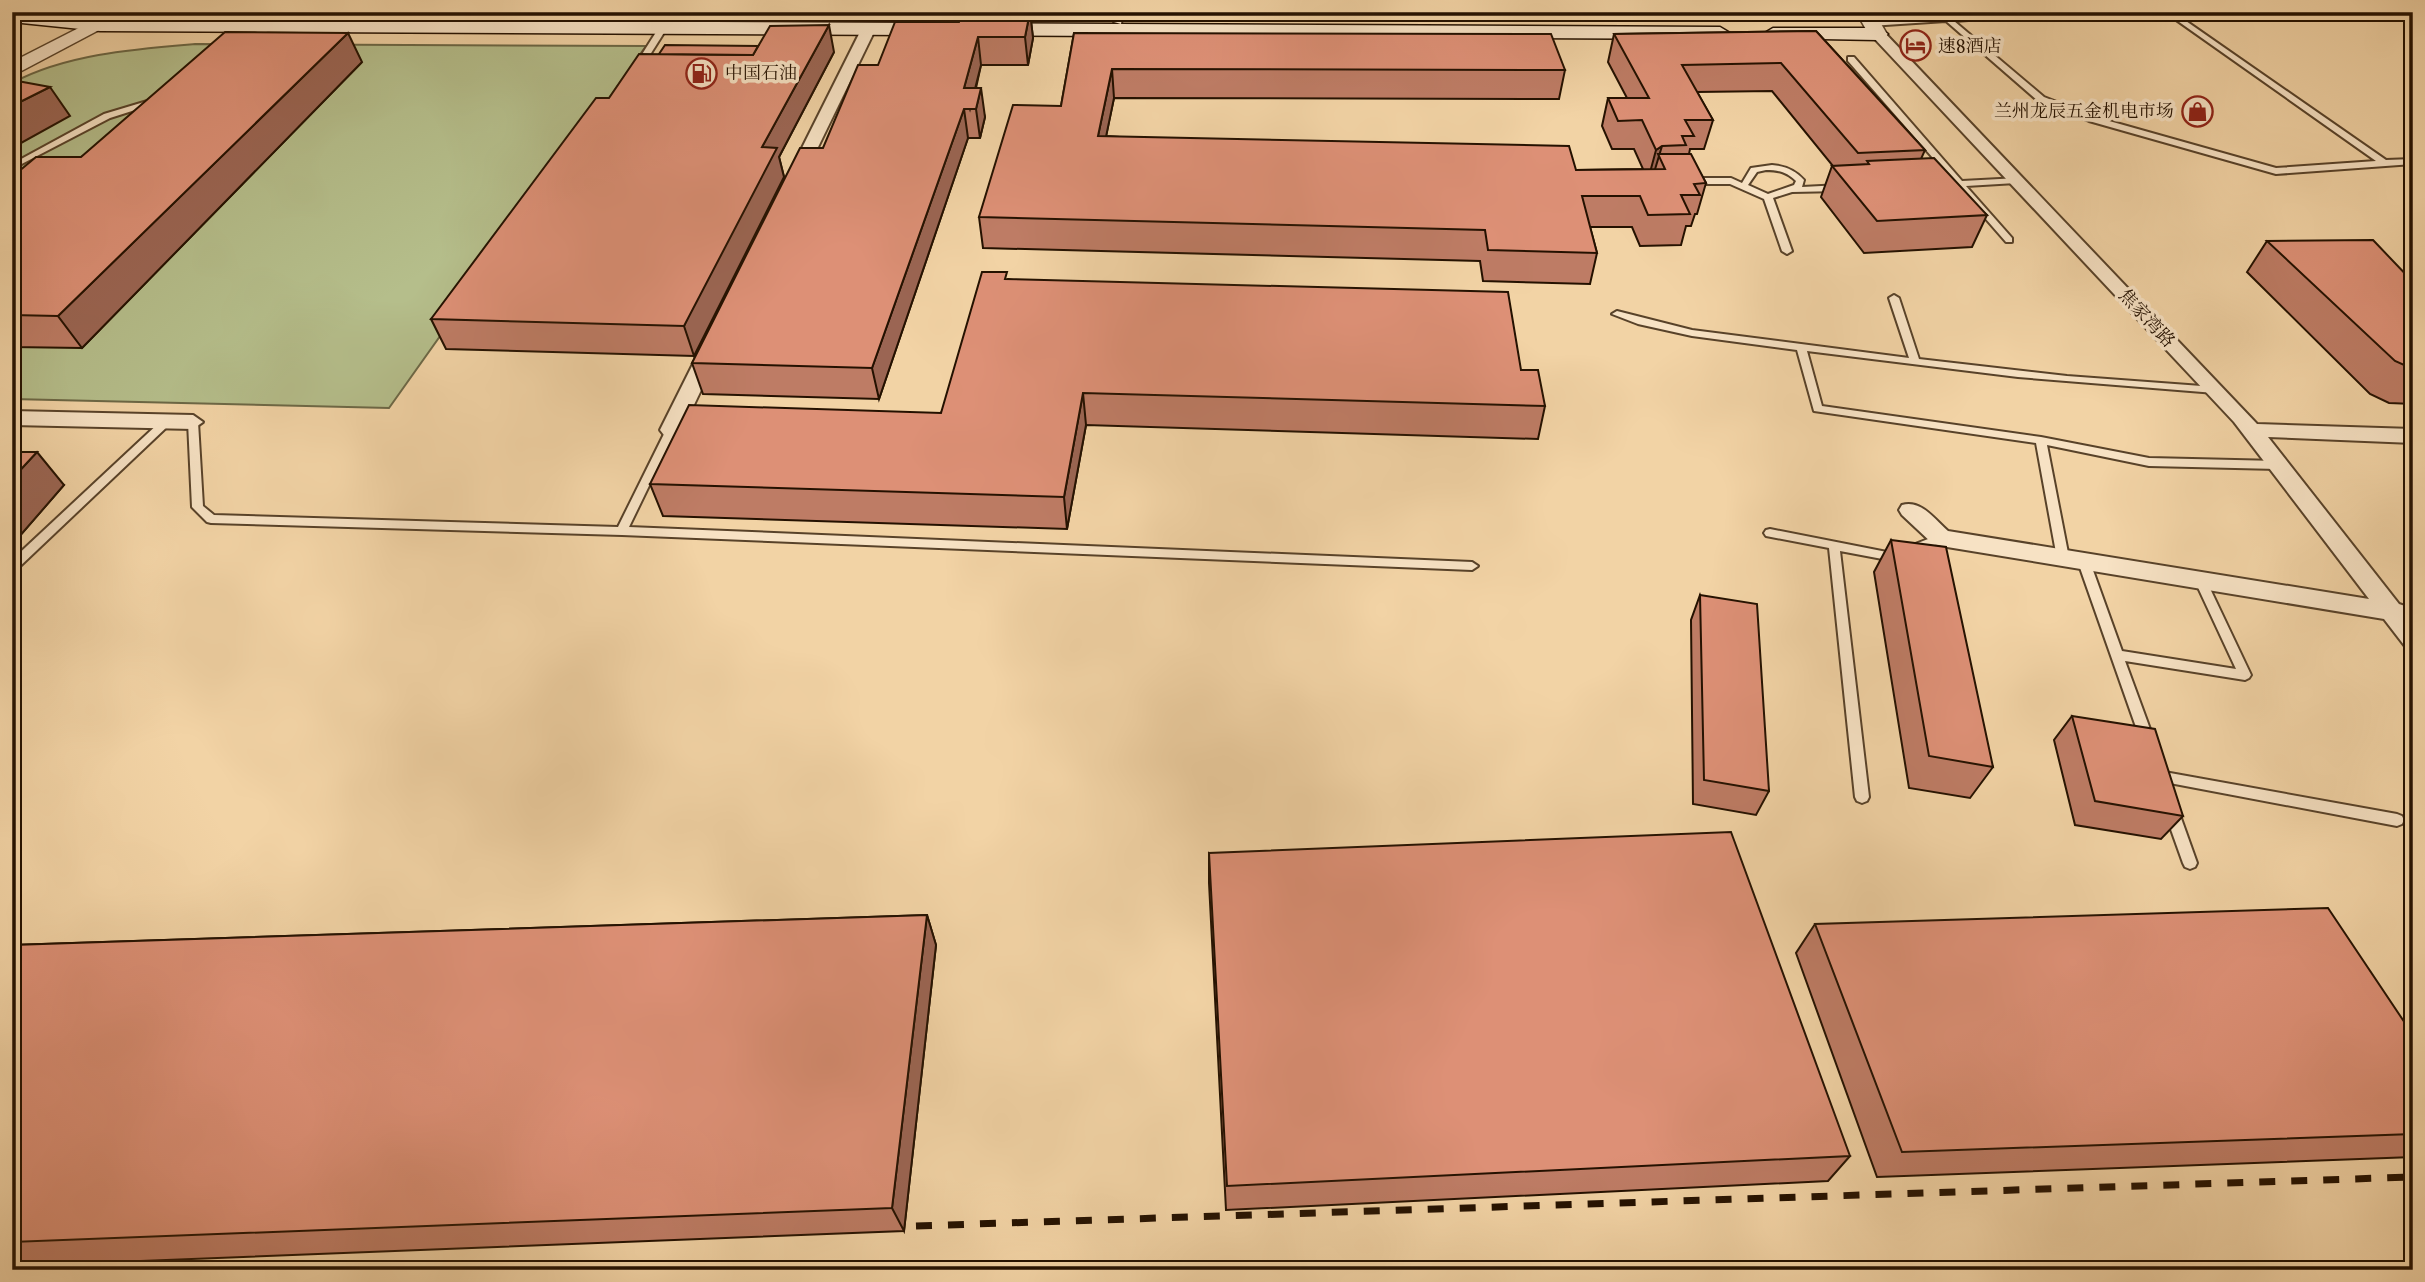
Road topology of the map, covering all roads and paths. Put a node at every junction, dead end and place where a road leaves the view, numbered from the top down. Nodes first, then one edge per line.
1 (124, 12) edge
2 (136, 12) edge
3 (2057, 12) edge
4 (2168, 12) edge
5 (2398, 12) edge
6 (12, 16) edge
7 (1118, 17) edge
8 (1948, 19) junction
9 (278, 21) junction
10 (2413, 21) edge
11 (1871, 23) edge
12 (666, 24) junction
13 (100, 25) junction
14 (782, 29) junction
15 (1749, 29) junction
16 (868, 30) junction
17 (235, 48) edge
18 (1851, 59) dead end
19 (12, 70) edge
20 (646, 77) edge
21 (165, 94) edge
22 (153, 102) junction
23 (160, 114) edge
24 (2413, 161) edge
25 (2384, 163) junction
26 (12, 167) edge
27 (2016, 180) junction
28 (1678, 181) edge
29 (1745, 184) junction
30 (1946, 184) edge
31 (1960, 184) junction
32 (1849, 188) edge
33 (1794, 190) junction
34 (788, 192) edge
35 (1768, 197) junction
36 (2009, 240) dead end
37 (1787, 251) dead end
38 (1895, 298) dead end
39 (1617, 314) dead end
40 (720, 330) edge
41 (1801, 347) junction
42 (1915, 361) junction
43 (2215, 390) junction
44 (12, 418) edge
45 (192, 422) joint
46 (165, 423) junction
47 (671, 430) joint
48 (2251, 430) junction
49 (2413, 436) edge
50 (2041, 440) junction
51 (2278, 465) junction
52 (1910, 510) dead end
53 (622, 531) junction
54 (1770, 533) dead end
55 (1941, 538) junction
56 (1834, 545) junction
57 (2074, 560) junction
58 (1472, 566) dead end
59 (12, 567) edge
60 (2202, 581) junction
61 (2404, 614) edge
62 (2413, 639) edge
63 (2117, 654) junction
64 (2155, 764) junction
65 (1862, 797) dead end
66 (2397, 820) dead end
67 (2190, 863) dead end

1 - 13 street
2 - 9 main road
3 - 8 lane
4 - 25 lane
5 - 10 lane
6 - 13 main road
7 - 14 main road
7 - 15 main road
8 - 11 lane
8 - 25 lane
9 - 12 main road
9 - 13 main road
9 - 17 lane
11 - 15 main road
11 - 27 street, 焦家湾路
12 - 14 main road
12 - 20 lane
13 - 19 street
14 - 16 main road
15 - 16 main road
16 - 34 street
18 - 31 lane
21 - 22 lane
22 - 23 lane
22 - 26 lane
24 - 25 lane
27 - 31 lane
27 - 43 street, 焦家湾路
28 - 29 lane
29 - 33 lane
29 - 35 lane
30 - 31 lane
31 - 36 lane
32 - 33 lane
33 - 35 lane
35 - 37 lane
38 - 42 lane
39 - 41 lane
40 - 47 street
41 - 42 lane
41 - 50 lane
42 - 43 lane
43 - 48 street, 焦家湾路
44 - 46 street
45 - 46 street
45 - 53 lane
46 - 59 lane
47 - 53 lane
48 - 49 street
48 - 51 street, 焦家湾路
50 - 51 lane
50 - 57 lane
51 - 61 street, 焦家湾路
52 - 55 street
53 - 58 lane
54 - 56 lane
55 - 56 lane
55 - 57 street
56 - 65 lane
57 - 60 street
57 - 63 lane
60 - 61 street
60 - 63 lane
61 - 62 street, 焦家湾路
63 - 64 lane
64 - 66 lane
64 - 67 lane

